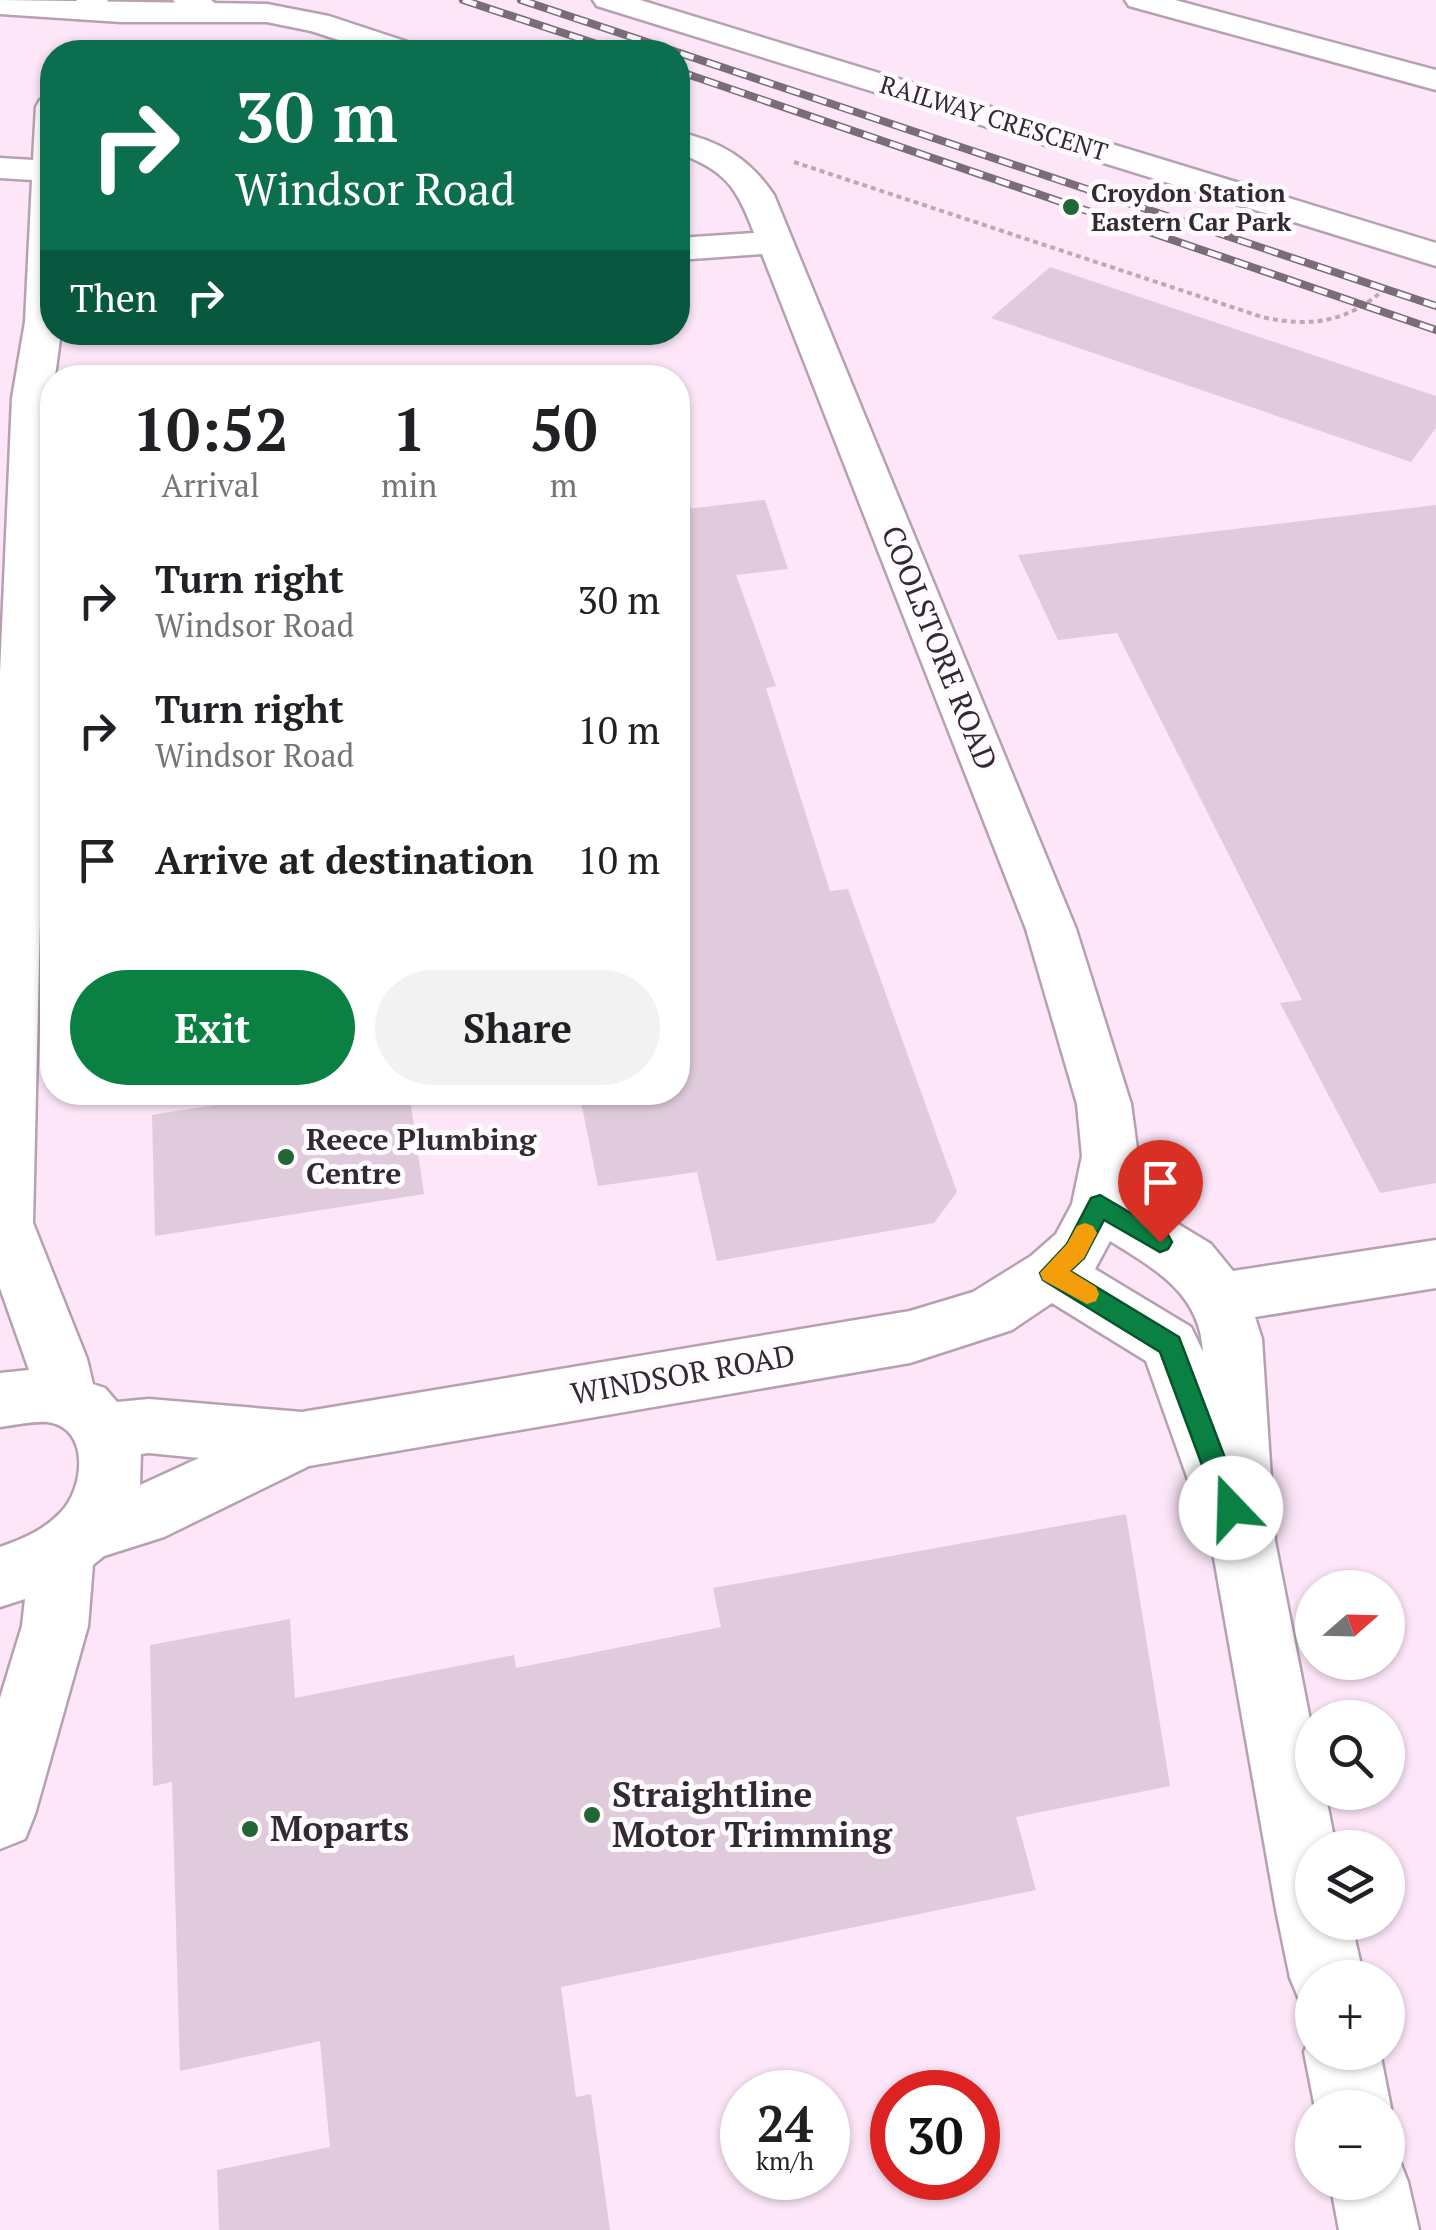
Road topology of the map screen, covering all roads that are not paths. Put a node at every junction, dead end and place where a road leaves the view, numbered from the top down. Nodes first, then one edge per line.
1 (608, 0) edge
2 (700, 0) edge
3 (1140, 0) edge
4 (0, 5) edge
5 (199, 6) edge
6 (70, 16) edge
7 (669, 18) junction
8 (370, 40) edge
9 (1436, 80) edge
10 (690, 146) edge
11 (0, 168) edge
12 (40, 170) edge
13 (776, 242) junction
14 (690, 248) edge
15 (1431, 254) edge
16 (40, 345) edge
17 (1100, 1205) junction
18 (2, 1233) edge
19 (1436, 1264) edge
20 (1052, 1273) junction
21 (1220, 1298) junction
22 (0, 1400) edge
23 (85, 1415) junction
24 (302, 1440) junction
25 (1243, 1541) junction
26 (49, 1554) edge
27 (0, 1814) edge
28 (1297, 1830) edge
29 (1373, 2200) edge
30 (1379, 2230) edge

1 - 7 street, RAILWAY CRESCENT
2 - 7 street
3 - 9 street
4 - 6 street
5 - 6 street
5 - 8 street
7 - 15 street, RAILWAY CRESCENT
10 - 13 street, COOLSTORE ROAD
11 - 12 street
13 - 14 street
13 - 17 street, COOLSTORE ROAD
16 - 18 street
17 - 20 street, WINDSOR ROAD
17 - 21 street
18 - 23 street
19 - 21 street
20 - 24 street, WINDSOR ROAD
20 - 25 street
21 - 25 street
22 - 23 street, WINDSOR ROAD
23 - 24 street, WINDSOR ROAD
23 - 26 street
24 - 26 street, WINDSOR ROAD
25 - 28 street
26 - 27 street
29 - 30 street

